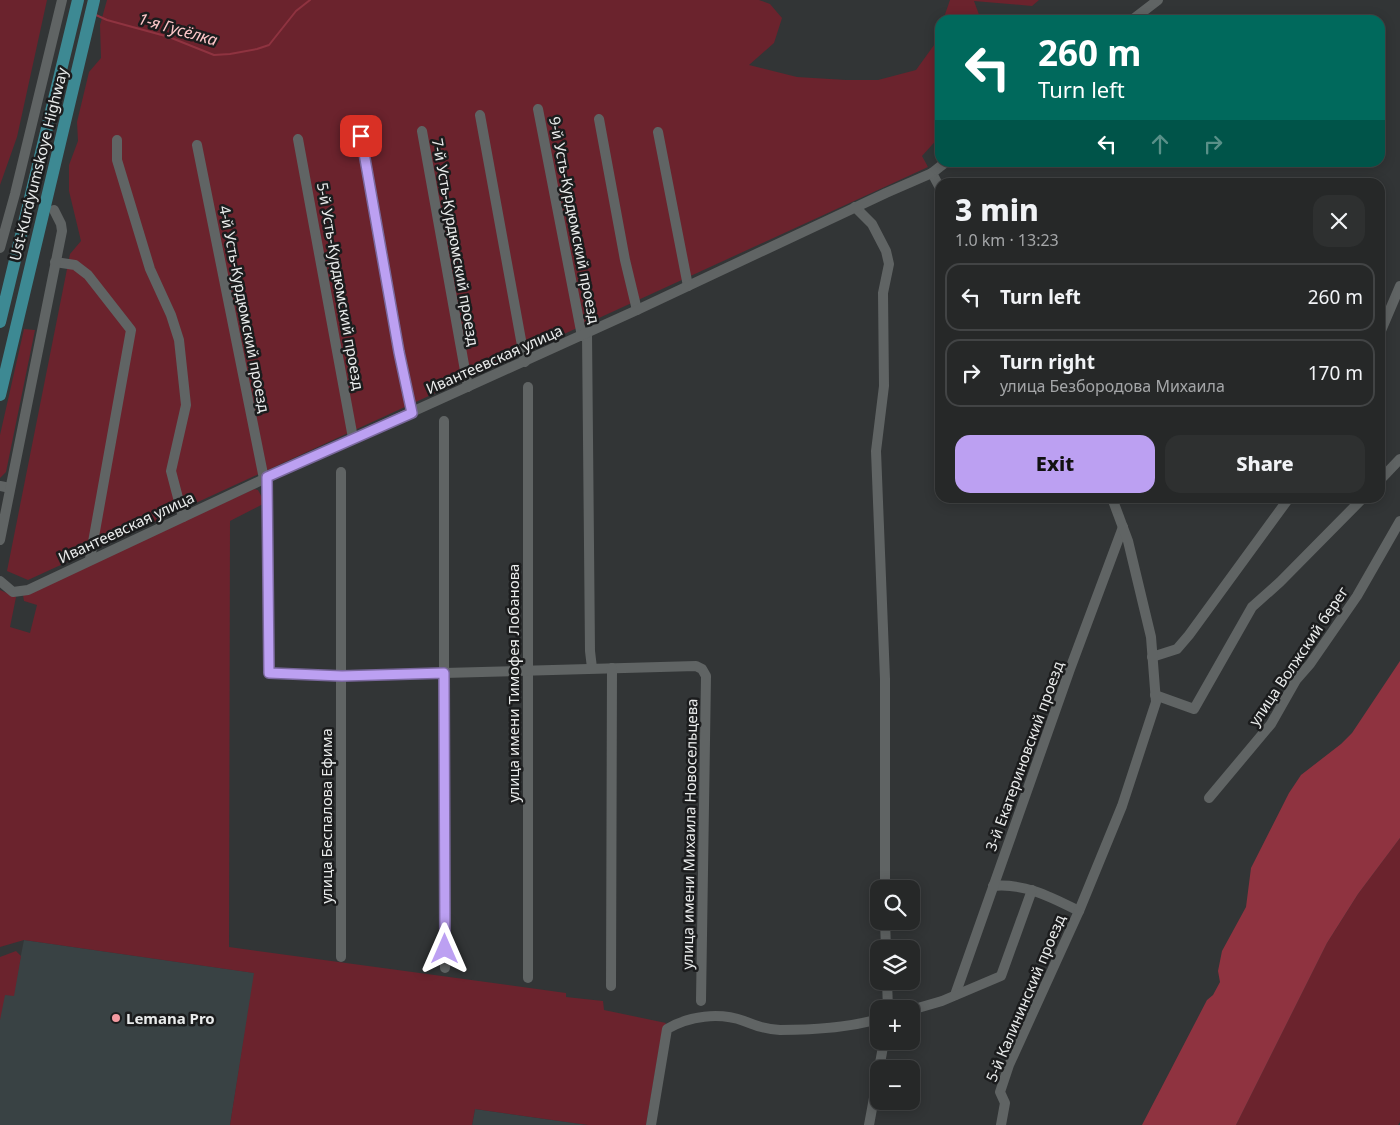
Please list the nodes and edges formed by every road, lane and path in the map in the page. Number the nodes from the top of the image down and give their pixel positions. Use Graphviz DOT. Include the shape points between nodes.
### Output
graph roads {
  1 [pos="62,0"];
  2 [pos="78,0"];
  3 [pos="94,0"];
  4 [pos="1158,0"];
  5 [pos="1138,15"];
  6 [pos="538,109"];
  7 [pos="480,115"];
  8 [pos="599,119"];
  9 [pos="422,130"];
  10 [pos="658,132"];
  11 [pos="361,136"];
  12 [pos="298,139"];
  13 [pos="117,140"];
  14 [pos="197,145"];
  15 [pos="940,167"];
  16 [pos="932,173"];
  17 [pos="935,179"];
  18 [pos="855,207"];
  19 [pos="54,210"];
  20 [pos="4,219"];
  21 [pos="0,248"];
  22 [pos="55,262"];
  23 [pos="688,286"];
  24 [pos="1400,286"];
  25 [pos="637,310"];
  26 [pos="0,322"];
  27 [pos="1385,322"];
  28 [pos="585,334"];
  29 [pos="524,362"];
  30 [pos="468,387"];
  31 [pos="528,387"];
  32 [pos="0,395"];
  33 [pos="412,413"];
  34 [pos="444,421"];
  35 [pos="353,438"];
  36 [pos="1400,459"];
  37 [pos="342,472"];
  38 [pos="1385,475"];
  39 [pos="266,478"];
  40 [pos="5,487"];
  41 [pos="1114,503"];
  42 [pos="1285,503"];
  43 [pos="1358,503"];
  44 [pos="184,517"];
  45 [pos="1400,521"];
  46 [pos="1123,527"];
  47 [pos="0,540"];
  48 [pos="90,559"];
  49 [pos="0,581"];
  50 [pos="1152,657"];
  51 [pos="592,668"];
  52 [pos="612,668"];
  53 [pos="528,672"];
  54 [pos="444,673"];
  55 [pos="342,676"];
  56 [pos="1155,695"];
  57 [pos="1208,798"];
  58 [pos="885,880"];
  59 [pos="994,886"];
  60 [pos="1032,890"];
  61 [pos="1079,910"];
  62 [pos="341,957"];
  63 [pos="445,968"];
  64 [pos="528,978"];
  65 [pos="610,986"];
  66 [pos="955,995"];
  67 [pos="702,1001"];
  68 [pos="920,1007"];
  69 [pos="870,1021"];
  70 [pos="872,1110"];
  71 [pos="651,1125"];
  72 [pos="869,1125"];
  73 [pos="1001,1125"];
  1 -- 20 [label="street" via="19,195"];
  2 -- 26 [label="main road, Ust-Kurdyumskoye Highway"];
  3 -- 32 [label="main road, Ust-Kurdyumskoye Highway"];
  4 -- 5 [label="street"];
  6 -- 28 [label="street, 9-й Усть-Курдюмский проезд"];
  7 -- 29 [label="street"];
  8 -- 25 [label="street"];
  9 -- 30 [label="street, 7-й Усть-Курдюмский проезд"];
  10 -- 23 [label="street"];
  11 -- 33 [label="street"];
  12 -- 35 [label="street, 5-й Усть-Курдюмский проезд"];
  13 -- 44 [label="street" via="117,160 148,261 179,340 186,405 171,471"];
  14 -- 39 [label="street, 4-й Усть-Курдюмский проезд"];
  15 -- 16 [label="street, Ивантеевская улица"];
  16 -- 17 [label="street"];
  16 -- 18 [label="street, Ивантеевская улица"];
  18 -- 23 [label="street, Ивантеевская улица"];
  18 -- 58 [label="street" via="872,224 889,264 883,293 884,386 876,451 885,680"];
  19 -- 22 [label="street" via="62,231"];
  20 -- 21 [label="street"];
  22 -- 40 [label="street"];
  22 -- 48 [label="street" via="74,265 88,275 131,330"];
  23 -- 25 [label="street, Ивантеевская улица"];
  24 -- 27 [label="street"];
  25 -- 28 [label="street, Ивантеевская улица"];
  28 -- 29 [label="street, Ивантеевская улица"];
  28 -- 51 [label="street, 9-й Усть-Курдюмский проезд"];
  29 -- 30 [label="street, Ивантеевская улица"];
  30 -- 33 [label="street, Ивантеевская улица"];
  31 -- 53 [label="street, улица имени Тимофея Лобанова"];
  33 -- 35 [label="street, Ивантеевская улица"];
  34 -- 54 [label="street"];
  35 -- 39 [label="street, Ивантеевская улица"];
  36 -- 38 [label="street"];
  37 -- 55 [label="street, улица Беспалова Ефима"];
  39 -- 44 [label="street, Ивантеевская улица"];
  39 -- 55 [label="street, 4-й Усть-Курдюмский проезд" via="269,673"];
  40 -- 47 [label="street"];
  41 -- 46 [label="street, 5-й Калининский проезд"];
  42 -- 50 [label="street" via="1177,649"];
  43 -- 56 [label="street" via="1252,606 1194,709"];
  44 -- 48 [label="street, Ивантеевская улица"];
  45 -- 57 [label="street, улица Волжский берег" via="1357,596 1296,680 1271,724"];
  46 -- 50 [label="street, 5-й Калининский проезд" via="1151,637"];
  46 -- 59 [label="street, 3-й Екатериновский проезд"];
  48 -- 49 [label="street, Ивантеевская улица" via="28,590 13,592"];
  50 -- 56 [label="street, 5-й Калининский проезд"];
  51 -- 52 [label="street"];
  51 -- 53 [label="street"];
  52 -- 65 [label="street"];
  52 -- 67 [label="street, улица имени Михаила Новосельцева" via="696,666 706,676"];
  53 -- 54 [label="street"];
  53 -- 64 [label="street, улица имени Тимофея Лобанова"];
  54 -- 55 [label="street"];
  54 -- 63 [label="street"];
  55 -- 62 [label="street, улица Беспалова Ефима"];
  56 -- 61 [label="street, 5-й Калининский проезд" via="1156,702 1122,806"];
  59 -- 60 [label="street"];
  59 -- 66 [label="street, 3-й Екатериновский проезд"];
  60 -- 61 [label="street"];
  60 -- 66 [label="street" via="1001,976"];
  61 -- 73 [label="street, 5-й Калининский проезд" via="1009,1065 1000,1092 1005,1103"];
  66 -- 68 [label="street"];
  69 -- 71 [label="street" via="846,1027 780,1030 718,1016 682,1020 667,1029"];
  70 -- 72 [label="street"];
}
